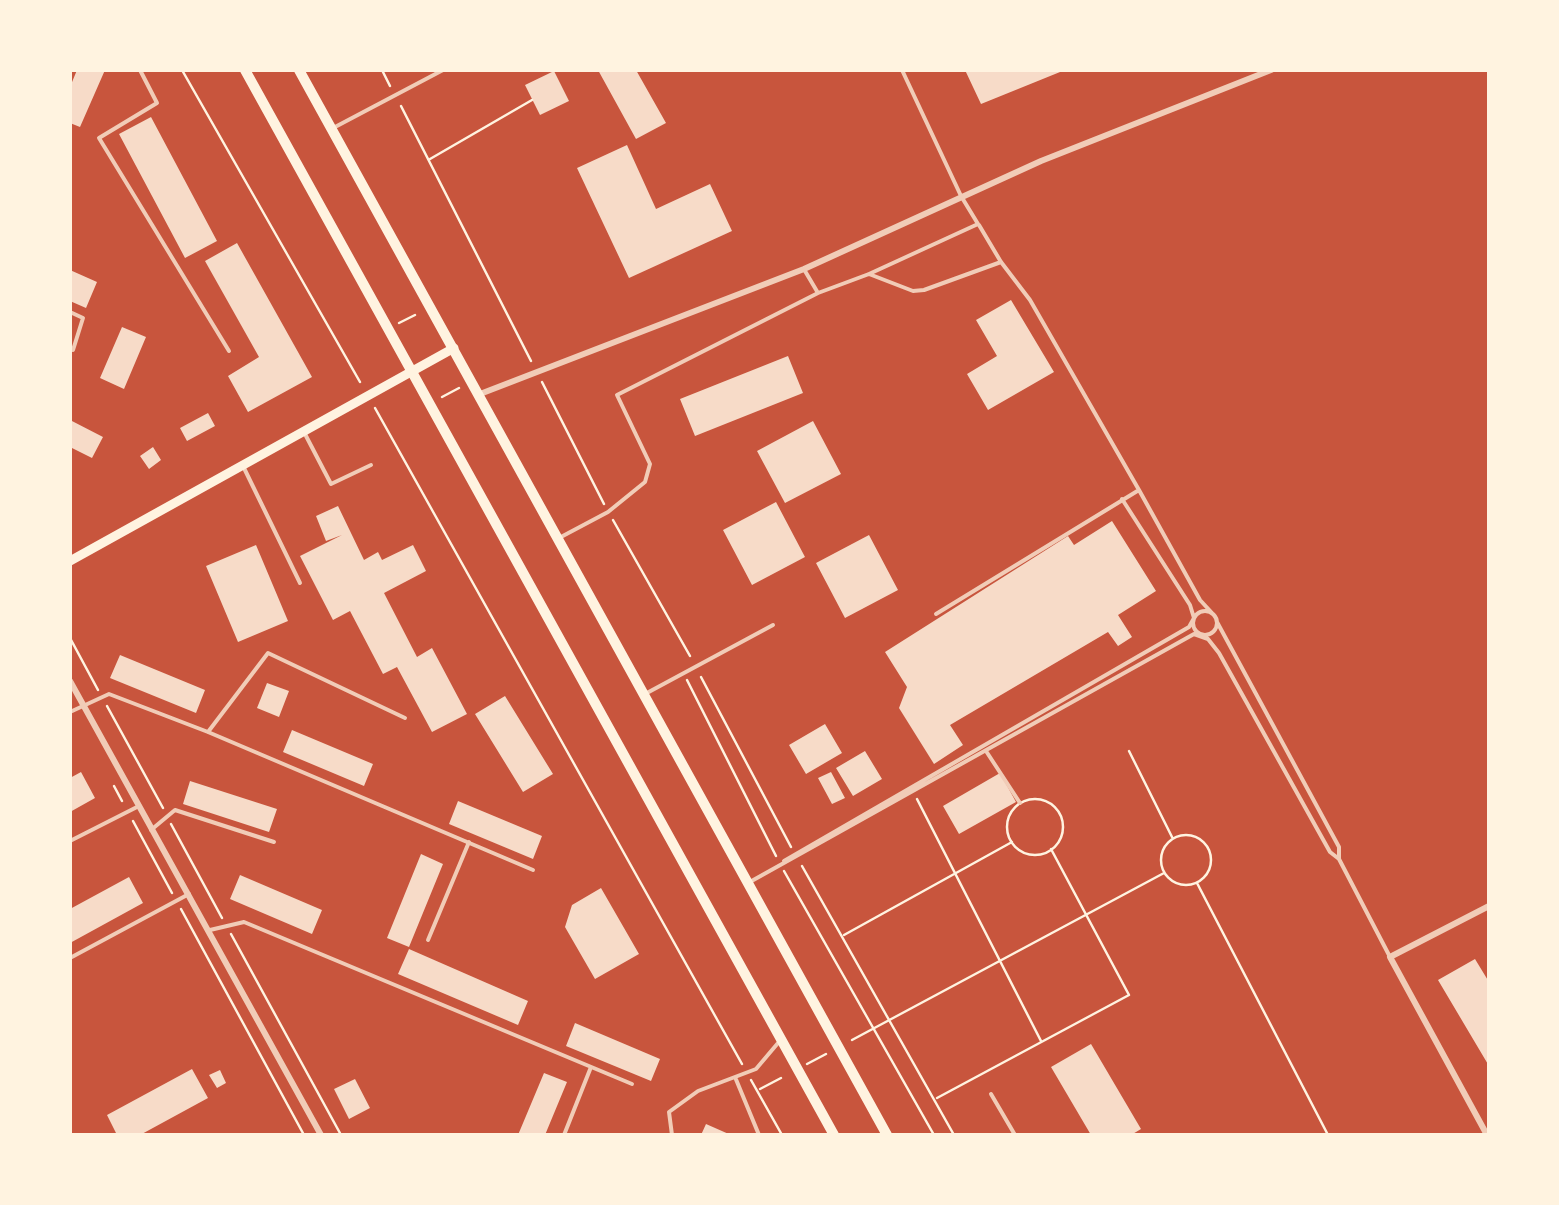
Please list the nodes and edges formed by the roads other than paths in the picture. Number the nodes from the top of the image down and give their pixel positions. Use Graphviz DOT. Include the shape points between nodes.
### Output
graph roads {
  1 [pos="140,70"];
  2 [pos="245,70"];
  3 [pos="299,70"];
  4 [pos="443,70"];
  5 [pos="902,70"];
  6 [pos="1271,70"];
  7 [pos="331,129"];
  8 [pos="961,196"];
  9 [pos="978,224"];
  10 [pos="1000,262"];
  11 [pos="804,269"];
  12 [pos="869,274"];
  13 [pos="818,292"];
  14 [pos="70,312"];
  15 [pos="454,348"];
  16 [pos="73,350"];
  17 [pos="229,351"];
  18 [pos="412,371"];
  19 [pos="480,394"];
  20 [pos="304,432"];
  21 [pos="371,465"];
  22 [pos="243,466"];
  23 [pos="1138,490"];
  24 [pos="1122,499"];
  25 [pos="559,538"];
  26 [pos="70,561"];
  27 [pos="300,583"];
  28 [pos="1212,613"];
  29 [pos="936,614"];
  30 [pos="1194,618"];
  31 [pos="1218,622"];
  32 [pos="773,625"];
  33 [pos="1202,634"];
  34 [pos="70,681"];
  35 [pos="645,694"];
  36 [pos="83,705"];
  37 [pos="70,712"];
  38 [pos="405,718"];
  39 [pos="208,732"];
  40 [pos="986,751"];
  41 [pos="1020,804"];
  42 [pos="140,806"];
  43 [pos="151,830"];
  44 [pos="70,841"];
  45 [pos="274,842"];
  46 [pos="468,842"];
  47 [pos="795,855"];
  48 [pos="1340,860"];
  49 [pos="533,870"];
  50 [pos="748,882"];
  51 [pos="189,894"];
  52 [pos="1489,906"];
  53 [pos="210,930"];
  54 [pos="428,940"];
  55 [pos="1390,956"];
  56 [pos="70,958"];
  57 [pos="781,1039"];
  58 [pos="590,1067"];
  59 [pos="735,1077"];
  60 [pos="632,1084"];
  61 [pos="992,1094"];
  62 [pos="321,1135"];
  63 [pos="564,1135"];
  64 [pos="672,1135"];
  65 [pos="759,1135"];
  66 [pos="834,1135"];
  67 [pos="887,1135"];
  68 [pos="1015,1135"];
  69 [pos="1487,1135"];
  1 -- 17 [label="lane" via="156,104 99,138"];
  2 -- 18 [label="main road"];
  3 -- 7 [label="main road"];
  4 -- 7 [label="lane"];
  5 -- 8 [label="lane"];
  6 -- 8 [label="street"];
  7 -- 15 [label="main road"];
  8 -- 9 [label="lane"];
  8 -- 11 [label="street"];
  9 -- 10 [label="lane"];
  9 -- 12 [label="lane"];
  10 -- 12 [label="lane" via="924,290"];
  10 -- 23 [label="lane" via="1030,300"];
  11 -- 13 [label="lane"];
  11 -- 19 [label="street"];
  12 -- 13 [label="lane"];
  13 -- 25 [label="lane" via="617,396 650,464 644,482 608,512"];
  14 -- 16 [label="lane" via="83,318"];
  15 -- 18 [label="main road"];
  15 -- 19 [label="main road"];
  18 -- 20 [label="main road"];
  18 -- 57 [label="main road"];
  19 -- 25 [label="main road"];
  20 -- 21 [label="lane" via="331,484"];
  20 -- 22 [label="main road"];
  22 -- 26 [label="main road"];
  22 -- 27 [label="lane"];
  23 -- 24 [label="lane"];
  23 -- 28 [label="lane"];
  24 -- 29 [label="lane"];
  24 -- 30 [label="lane"];
  25 -- 35 [label="main road"];
  28 -- 30 [label="lane"];
  28 -- 31 [label="lane"];
  30 -- 33 [label="lane"];
  30 -- 47 [label="lane" via="1183,632"];
  31 -- 33 [label="lane"];
  31 -- 48 [label="lane" via="1339,847"];
  32 -- 35 [label="lane"];
  33 -- 40 [label="lane"];
  33 -- 48 [label="lane"];
  34 -- 36 [label="street"];
  35 -- 50 [label="main road"];
  36 -- 37 [label="lane"];
  36 -- 39 [label="lane" via="109,694"];
  36 -- 42 [label="street"];
  38 -- 39 [label="lane" via="268,653"];
  39 -- 46 [label="lane"];
  40 -- 41 [label="lane"];
  40 -- 47 [label="lane"];
  42 -- 43 [label="street"];
  42 -- 44 [label="lane"];
  43 -- 45 [label="lane" via="175,810"];
  43 -- 51 [label="street"];
  46 -- 49 [label="lane"];
  46 -- 54 [label="lane"];
  47 -- 50 [label="lane"];
  48 -- 55 [label="lane"];
  50 -- 67 [label="main road"];
  51 -- 53 [label="street"];
  51 -- 56 [label="lane"];
  52 -- 55 [label="street"];
  53 -- 58 [label="lane" via="244,922"];
  53 -- 62 [label="street"];
  55 -- 69 [label="street"];
  57 -- 59 [label="lane" via="756,1069"];
  57 -- 66 [label="main road"];
  58 -- 60 [label="lane"];
  58 -- 63 [label="lane"];
  59 -- 64 [label="lane" via="669,1112"];
  59 -- 65 [label="lane"];
  61 -- 68 [label="lane"];
}
